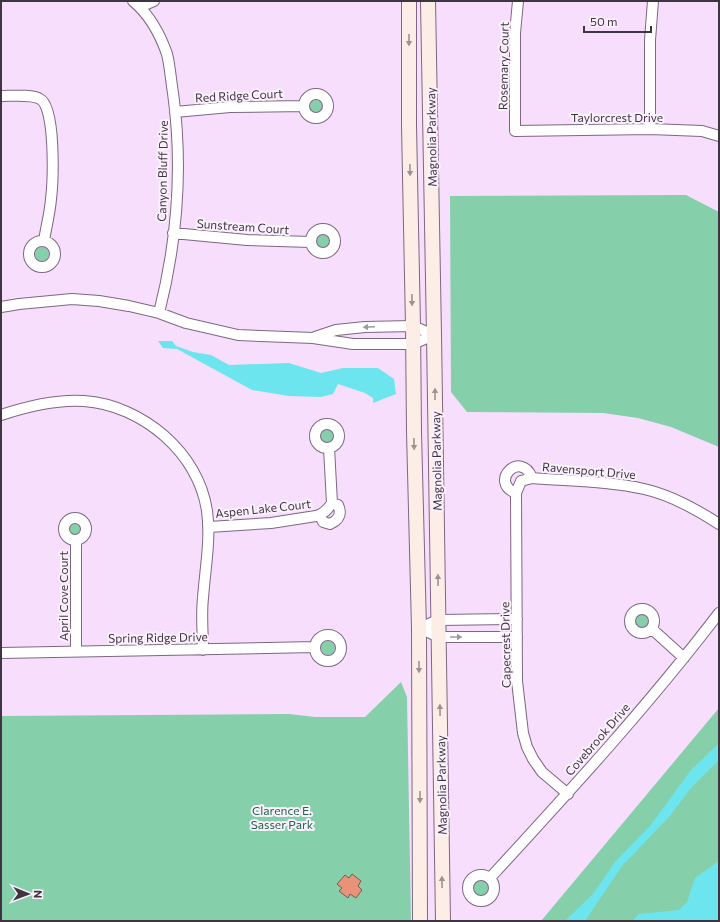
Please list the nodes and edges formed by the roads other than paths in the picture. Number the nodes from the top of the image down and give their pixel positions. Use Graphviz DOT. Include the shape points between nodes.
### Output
graph roads {
  1 [pos="154,1"];
  2 [pos="409,1"];
  3 [pos="428,1"];
  4 [pos="518,1"];
  5 [pos="653,1"];
  6 [pos="137,4"];
  7 [pos="1,96"];
  8 [pos="430,105"];
  9 [pos="304,106"];
  10 [pos="409,106"];
  11 [pos="175,112"];
  12 [pos="650,129"];
  13 [pos="515,131"];
  14 [pos="719,136"];
  15 [pos="173,233"];
  16 [pos="44,241"];
  17 [pos="311,242"];
  18 [pos="1,307"];
  19 [pos="159,313"];
  20 [pos="413,326"];
  21 [pos="434,335"];
  22 [pos="313,338"];
  23 [pos="413,344"];
  24 [pos="1,415"];
  25 [pos="329,448"];
  26 [pos="532,478"];
  27 [pos="521,480"];
  28 [pos="516,493"];
  29 [pos="719,524"];
  30 [pos="209,527"];
  31 [pos="76,540"];
  32 [pos="719,613"];
  33 [pos="517,618"];
  34 [pos="438,620"];
  35 [pos="419,628"];
  36 [pos="652,629"];
  37 [pos="439,637"];
  38 [pos="517,637"];
  39 [pos="315,648"];
  40 [pos="203,650"];
  41 [pos="76,651"];
  42 [pos="1,653"];
  43 [pos="684,658"];
  44 [pos="568,794"];
  45 [pos="490,878"];
  46 [pos="420,921"];
  47 [pos="442,921"];
  1 -- 6 [label="street"];
  2 -- 10 [label="main road, Magnolia Parkway, one-way"];
  3 -- 8 [label="main road, Magnolia Parkway"];
  4 -- 13 [label="street, Rosemary Court" via="515,33"];
  5 -- 12 [label="street" via="650,40"];
  6 -- 11 [label="street, Canyon Bluff Drive" via="148,15 167,56"];
  7 -- 16 [label="street" via="40,99 46,104 49,114 53,168"];
  8 -- 10 [label="main road"];
  8 -- 21 [label="main road, Magnolia Parkway"];
  9 -- 11 [label="street, Red Ridge Court" via="230,107"];
  10 -- 20 [label="main road, Magnolia Parkway, one-way"];
  11 -- 15 [label="street, Canyon Bluff Drive" via="177,154"];
  12 -- 13 [label="street, Taylorcrest Drive"];
  12 -- 14 [label="street, Taylorcrest Drive" via="702,131"];
  15 -- 17 [label="street, Sunstream Court" via="246,240"];
  15 -- 19 [label="street, Canyon Bluff Drive"];
  18 -- 19 [label="street" via="72,299 129,306"];
  19 -- 22 [label="street" via="186,323 238,335"];
  20 -- 21 [label="street"];
  20 -- 22 [label="street, one-way" via="336,330"];
  20 -- 23 [label="main road, Magnolia Parkway"];
  21 -- 23 [label="street"];
  34 -- 21 [label="main road, Magnolia Parkway, one-way"];
  22 -- 23 [label="street" via="354,344"];
  23 -- 35 [label="main road, Magnolia Parkway, one-way"];
  24 -- 30 [label="street" via="42,404 85,401 121,409 136,416 164,436 183,456 195,474 204,496"];
  25 -- 30 [label="street, Aspen Lake Court" via="332,503 338,505 338,519 330,524 323,522 320,515 270,523"];
  26 -- 27 [label="street, Ravensport Drive"];
  26 -- 28 [label="street" via="526,468 520,466 509,470 506,475 506,487"];
  26 -- 29 [label="street, Ravensport Drive" via="644,489 685,504"];
  27 -- 28 [label="street, Capecrest Drive"];
  28 -- 33 [label="street, Capecrest Drive"];
  30 -- 40 [label="street" via="202,599"];
  31 -- 41 [label="street, April Cove Court"];
  32 -- 43 [label="street, Covebrook Drive"];
  33 -- 34 [label="street"];
  33 -- 38 [label="street, Capecrest Drive"];
  34 -- 35 [label="street"];
  34 -- 37 [label="main road, Magnolia Parkway"];
  35 -- 37 [label="street"];
  35 -- 46 [label="main road, Magnolia Parkway, one-way"];
  36 -- 43 [label="street"];
  37 -- 38 [label="street, one-way"];
  47 -- 37 [label="main road, Magnolia Parkway, one-way"];
  38 -- 44 [label="street, Capecrest Drive" via="518,689 527,747 542,772"];
  39 -- 40 [label="street, Spring Ridge Drive"];
  40 -- 41 [label="street, Spring Ridge Drive"];
  41 -- 42 [label="street, Spring Ridge Drive"];
  43 -- 44 [label="street, Covebrook Drive"];
  44 -- 45 [label="street, Covebrook Drive"];
}
